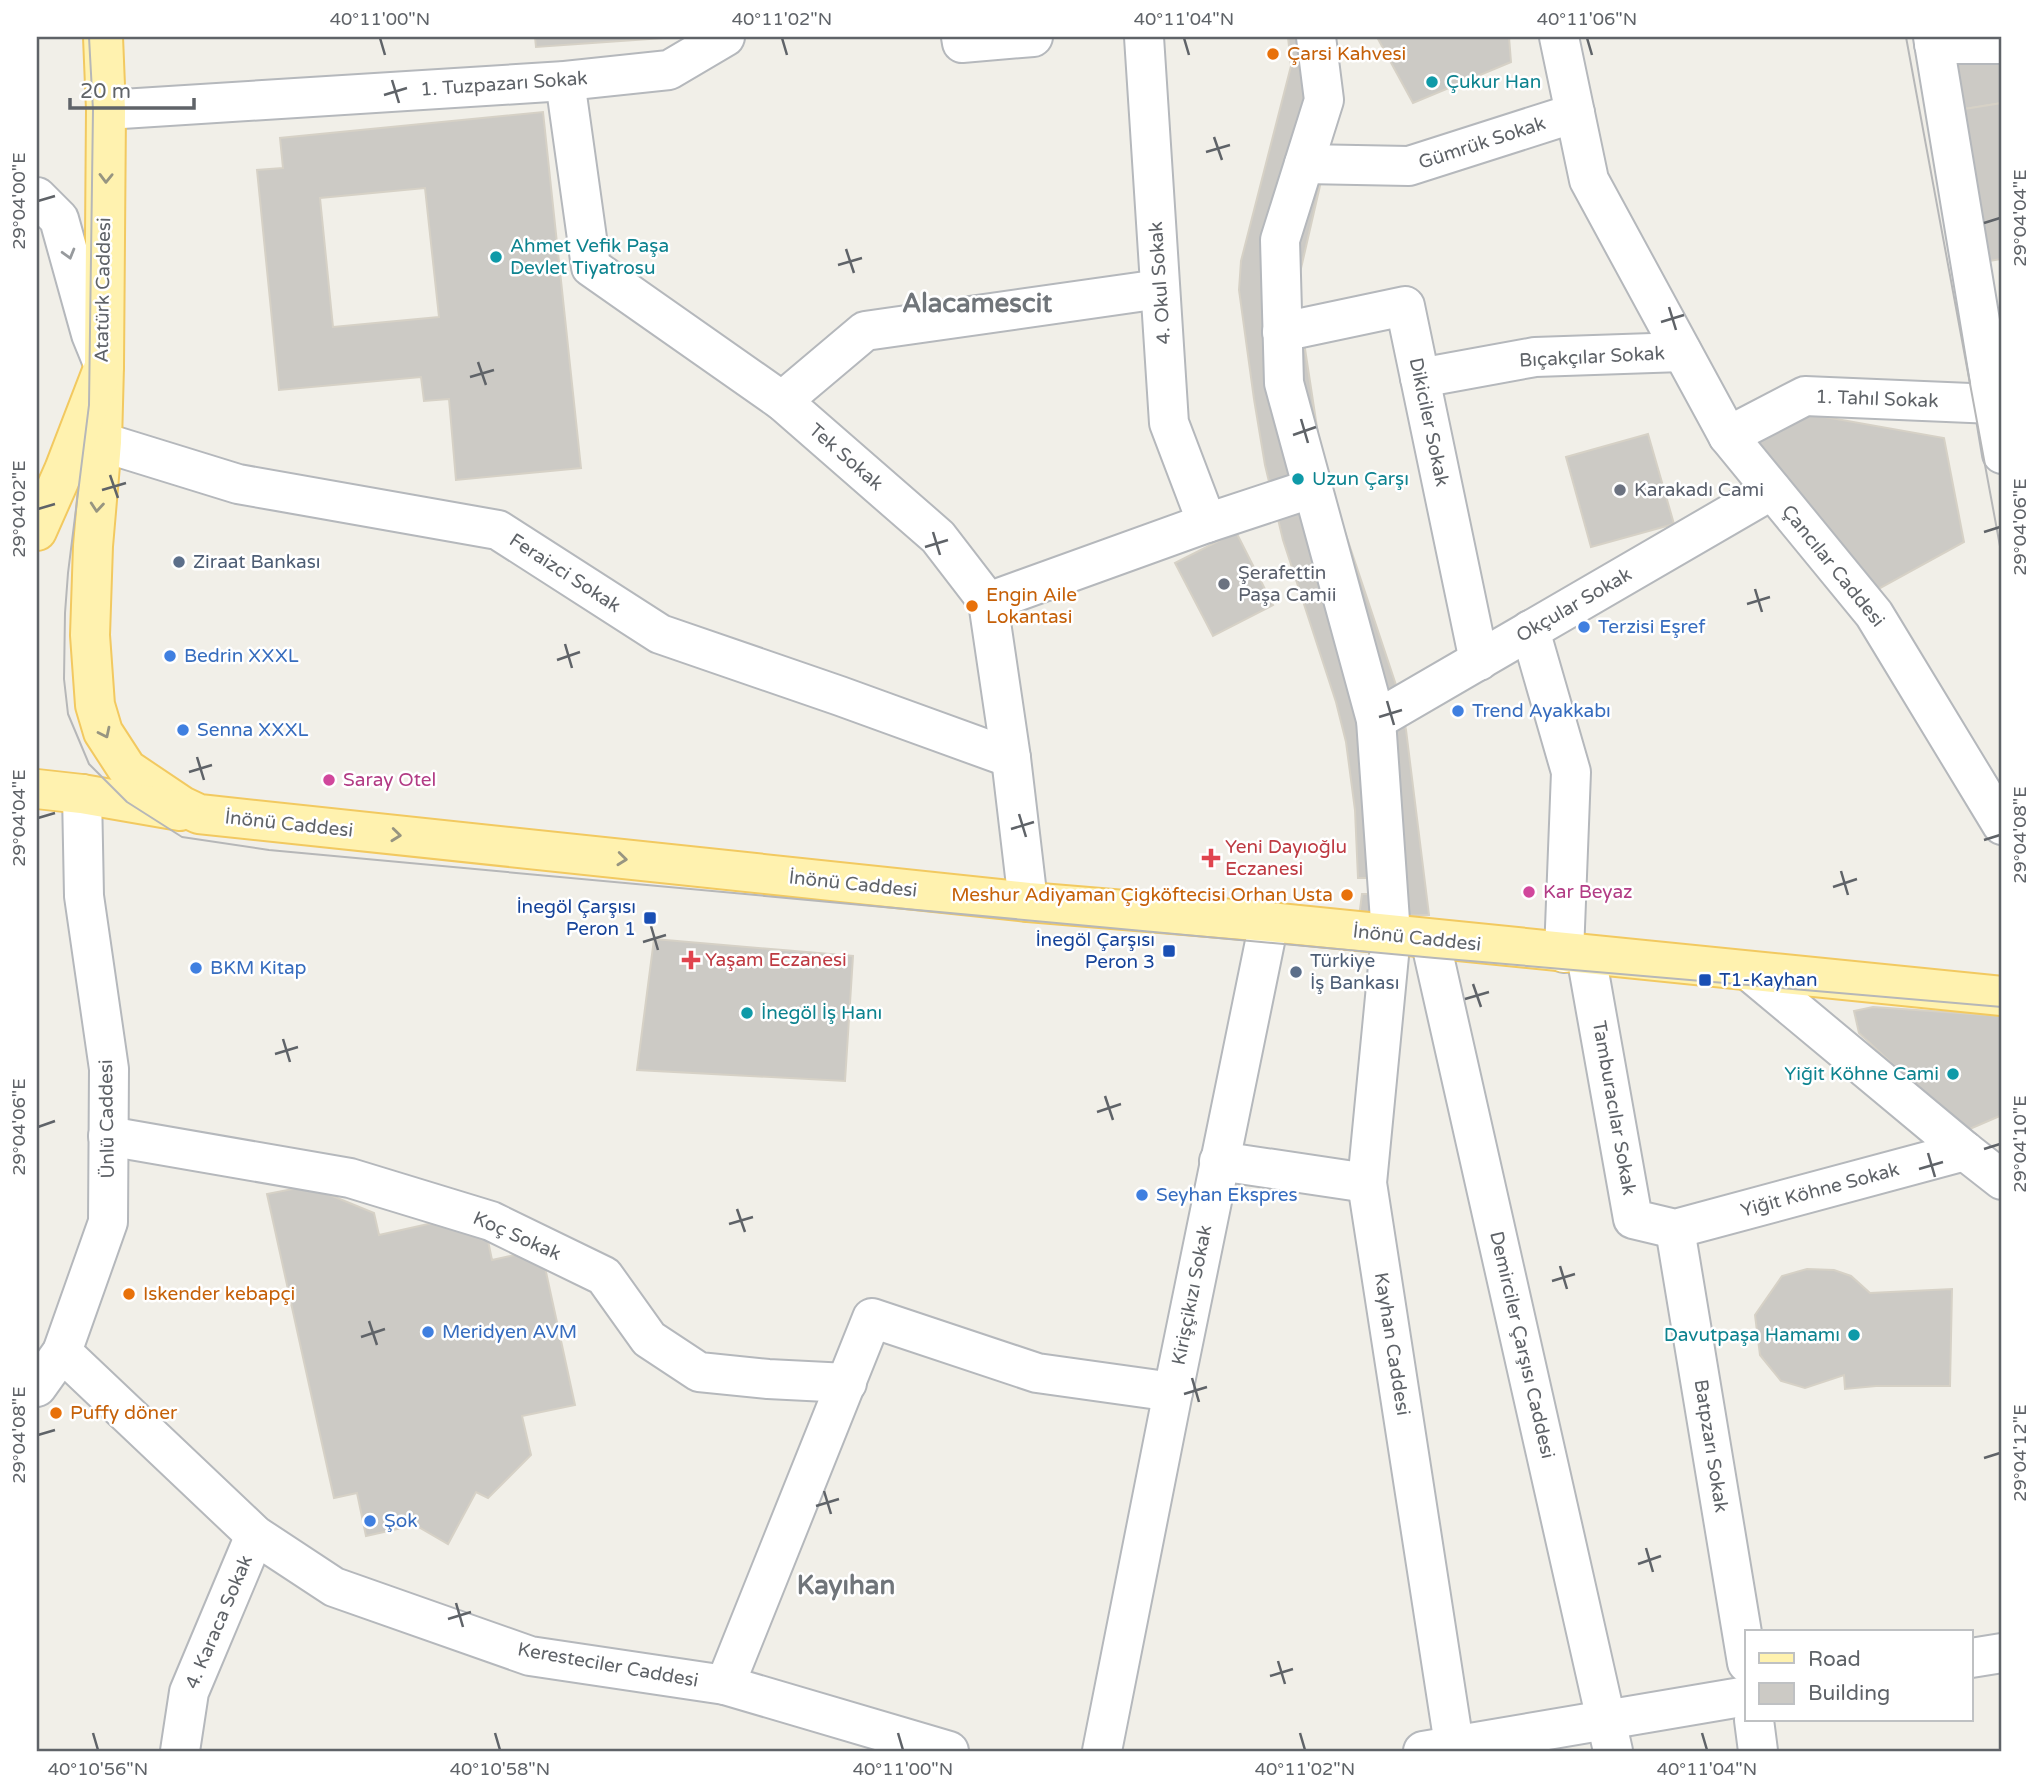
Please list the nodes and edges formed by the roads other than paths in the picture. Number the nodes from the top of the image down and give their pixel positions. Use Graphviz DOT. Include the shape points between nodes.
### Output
graph roads {
  1 [pos="103,37"];
  2 [pos="725,37"];
  3 [pos="961,37"];
  4 [pos="1033,37"];
  5 [pos="1144,37"];
  6 [pos="1316,37"];
  7 [pos="1559,37"];
  8 [pos="1933,40"];
  9 [pos="2002,44"];
  10 [pos="565,81"];
  11 [pos="106,110"];
  12 [pos="1575,113"];
  13 [pos="1304,164"];
  14 [pos="37,197"];
  15 [pos="1987,270"];
  16 [pos="1160,289"];
  17 [pos="1282,332"];
  18 [pos="1682,352"];
  19 [pos="104,366"];
  20 [pos="1419,377"];
  21 [pos="782,401"];
  22 [pos="1994,404"];
  23 [pos="1728,436"];
  24 [pos="102,442"];
  25 [pos="2002,454"];
  26 [pos="1313,488"];
  27 [pos="1772,490"];
  28 [pos="1207,523"];
  29 [pos="37,531"];
  30 [pos="988,602"];
  31 [pos="1530,630"];
  32 [pos="1479,661"];
  33 [pos="1376,720"];
  34 [pos="1011,758"];
  35 [pos="37,789"];
  36 [pos="82,794"];
  37 [pos="199,814"];
  38 [pos="2002,825"];
  39 [pos="1028,902"];
  40 [pos="1269,922"];
  41 [pos="1391,935"];
  42 [pos="1430,939"];
  43 [pos="1575,954"];
  44 [pos="1749,971"];
  45 [pos="2002,996"];
  46 [pos="108,1136"];
  47 [pos="1965,1151"];
  48 [pos="1219,1161"];
  49 [pos="2002,1180"];
  50 [pos="1367,1183"];
  51 [pos="1675,1229"];
  52 [pos="62,1352"];
  53 [pos="847,1383"];
  54 [pos="37,1387"];
  55 [pos="1173,1392"];
  56 [pos="255,1535"];
  57 [pos="1745,1651"];
  58 [pos="2002,1653"];
  59 [pos="1972,1658"];
  60 [pos="725,1685"];
  61 [pos="1745,1697"];
  62 [pos="1755,1722"];
  63 [pos="1609,1736"];
  64 [pos="1444,1749"];
  65 [pos="180,1751"];
  66 [pos="949,1751"];
  67 [pos="1102,1751"];
  68 [pos="1758,1751"];
  1 -- 11 [label="main road, Atatürk Caddesi"];
  2 -- 10 [label="street, 1. Tuzpazarı Sokak" via="669,71"];
  3 -- 4 [label="street" via="962,43"];
  5 -- 16 [label="street, 4. Okul Sokak"];
  6 -- 13 [label="street, Kayhan Caddesi" via="1324,100"];
  7 -- 12 [label="street, Çancılar Caddesi"];
  8 -- 9 [label="street"];
  8 -- 15 [label="street"];
  10 -- 11 [label="street, 1. Tuzpazarı Sokak"];
  10 -- 21 [label="street, Tek Sokak" via="591,267"];
  11 -- 19 [label="main road, Atatürk Caddesi, one-way"];
  12 -- 13 [label="street, Gümrük Sokak" via="1409,166"];
  12 -- 18 [label="street, Çancılar Caddesi" via="1589,180"];
  13 -- 17 [label="street, Kayhan Caddesi" via="1280,240"];
  14 -- 19 [label="street, one-way" via="59,219"];
  15 -- 22 [label="street"];
  16 -- 21 [label="street" via="865,331"];
  16 -- 28 [label="street, 4. Okul Sokak" via="1169,423"];
  17 -- 20 [label="street, Dikiciler Sokak" via="1405,306"];
  17 -- 26 [label="street, Kayhan Caddesi" via="1284,383"];
  18 -- 20 [label="street, Bıçakçılar Sokak" via="1535,357"];
  18 -- 23 [label="street, Çancılar Caddesi"];
  19 -- 24 [label="main road, İnönü Caddesi"];
  19 -- 29 [label="main road, Atatürk Caddesi"];
  20 -- 32 [label="street, Dikiciler Sokak"];
  21 -- 30 [label="street, Tek Sokak" via="938,537"];
  22 -- 23 [label="street, 1. Tahıl Sokak" via="1805,396"];
  22 -- 25 [label="street"];
  23 -- 27 [label="street, Çancılar Caddesi"];
  24 -- 34 [label="street, Feraizci Sokak" via="238,484 498,530 660,634"];
  24 -- 37 [label="main road, İnönü Caddesi, one-way" via="90,635 95,705 103,732 127,769"];
  26 -- 28 [label="street"];
  26 -- 33 [label="street, Kayhan Caddesi"];
  27 -- 31 [label="street, Okçular Sokak"];
  27 -- 38 [label="street, Çancılar Caddesi" via="1874,614"];
  28 -- 30 [label="street"];
  30 -- 34 [label="street, Tek Sokak"];
  31 -- 32 [label="street, Okçular Sokak"];
  31 -- 43 [label="street" via="1571,772"];
  32 -- 33 [label="street, Okçular Sokak"];
  33 -- 41 [label="street, Kayhan Caddesi"];
  34 -- 39 [label="street, Tek Sokak"];
  35 -- 36 [label="main road"];
  36 -- 37 [label="main road"];
  36 -- 46 [label="street, Ünlü Caddesi" via="84,896 108,1069"];
  37 -- 39 [label="main road, İnönü Caddesi, one-way"];
  39 -- 40 [label="main road, İnönü Caddesi"];
  40 -- 41 [label="main road, İnönü Caddesi"];
  40 -- 48 [label="street, Kirişçikızı Sokak"];
  41 -- 42 [label="main road, İnönü Caddesi"];
  41 -- 50 [label="street, Kayhan Caddesi"];
  42 -- 43 [label="main road, İnönü Caddesi"];
  42 -- 63 [label="street, Demirciler Çarşısı Caddesi"];
  43 -- 44 [label="main road, İnönü Caddesi"];
  43 -- 51 [label="street, Tamburacılar Sokak" via="1633,1219"];
  44 -- 45 [label="main road, İnönü Caddesi"];
  44 -- 47 [label="street"];
  46 -- 52 [label="street, Ünlü Caddesi" via="108,1223"];
  46 -- 53 [label="street, Koç Sokak" via="350,1178 491,1221 604,1276 649,1339 699,1372"];
  47 -- 49 [label="street"];
  47 -- 51 [label="street, Yiğit Köhne Sokak"];
  48 -- 50 [label="street"];
  48 -- 55 [label="street, Kirişçikızı Sokak"];
  50 -- 64 [label="street, Kayhan Caddesi"];
  51 -- 57 [label="street, Batpzarı Sokak"];
  52 -- 54 [label="street, Ünlü Caddesi"];
  52 -- 56 [label="street, Keresteciler Caddesi"];
  53 -- 55 [label="street" via="873,1318 1037,1373"];
  53 -- 60 [label="street"];
  55 -- 67 [label="street, Kirişçikızı Sokak"];
  56 -- 60 [label="street, Keresteciler Caddesi" via="334,1587 530,1656"];
  56 -- 65 [label="street, 4. Karaca Sokak" via="189,1692"];
  58 -- 59 [label="street"];
  60 -- 66 [label="street, Keresteciler Caddesi"];
  61 -- 63 [label="street"];
  62 -- 68 [label="street"];
  63 -- 64 [label="street"];
}
